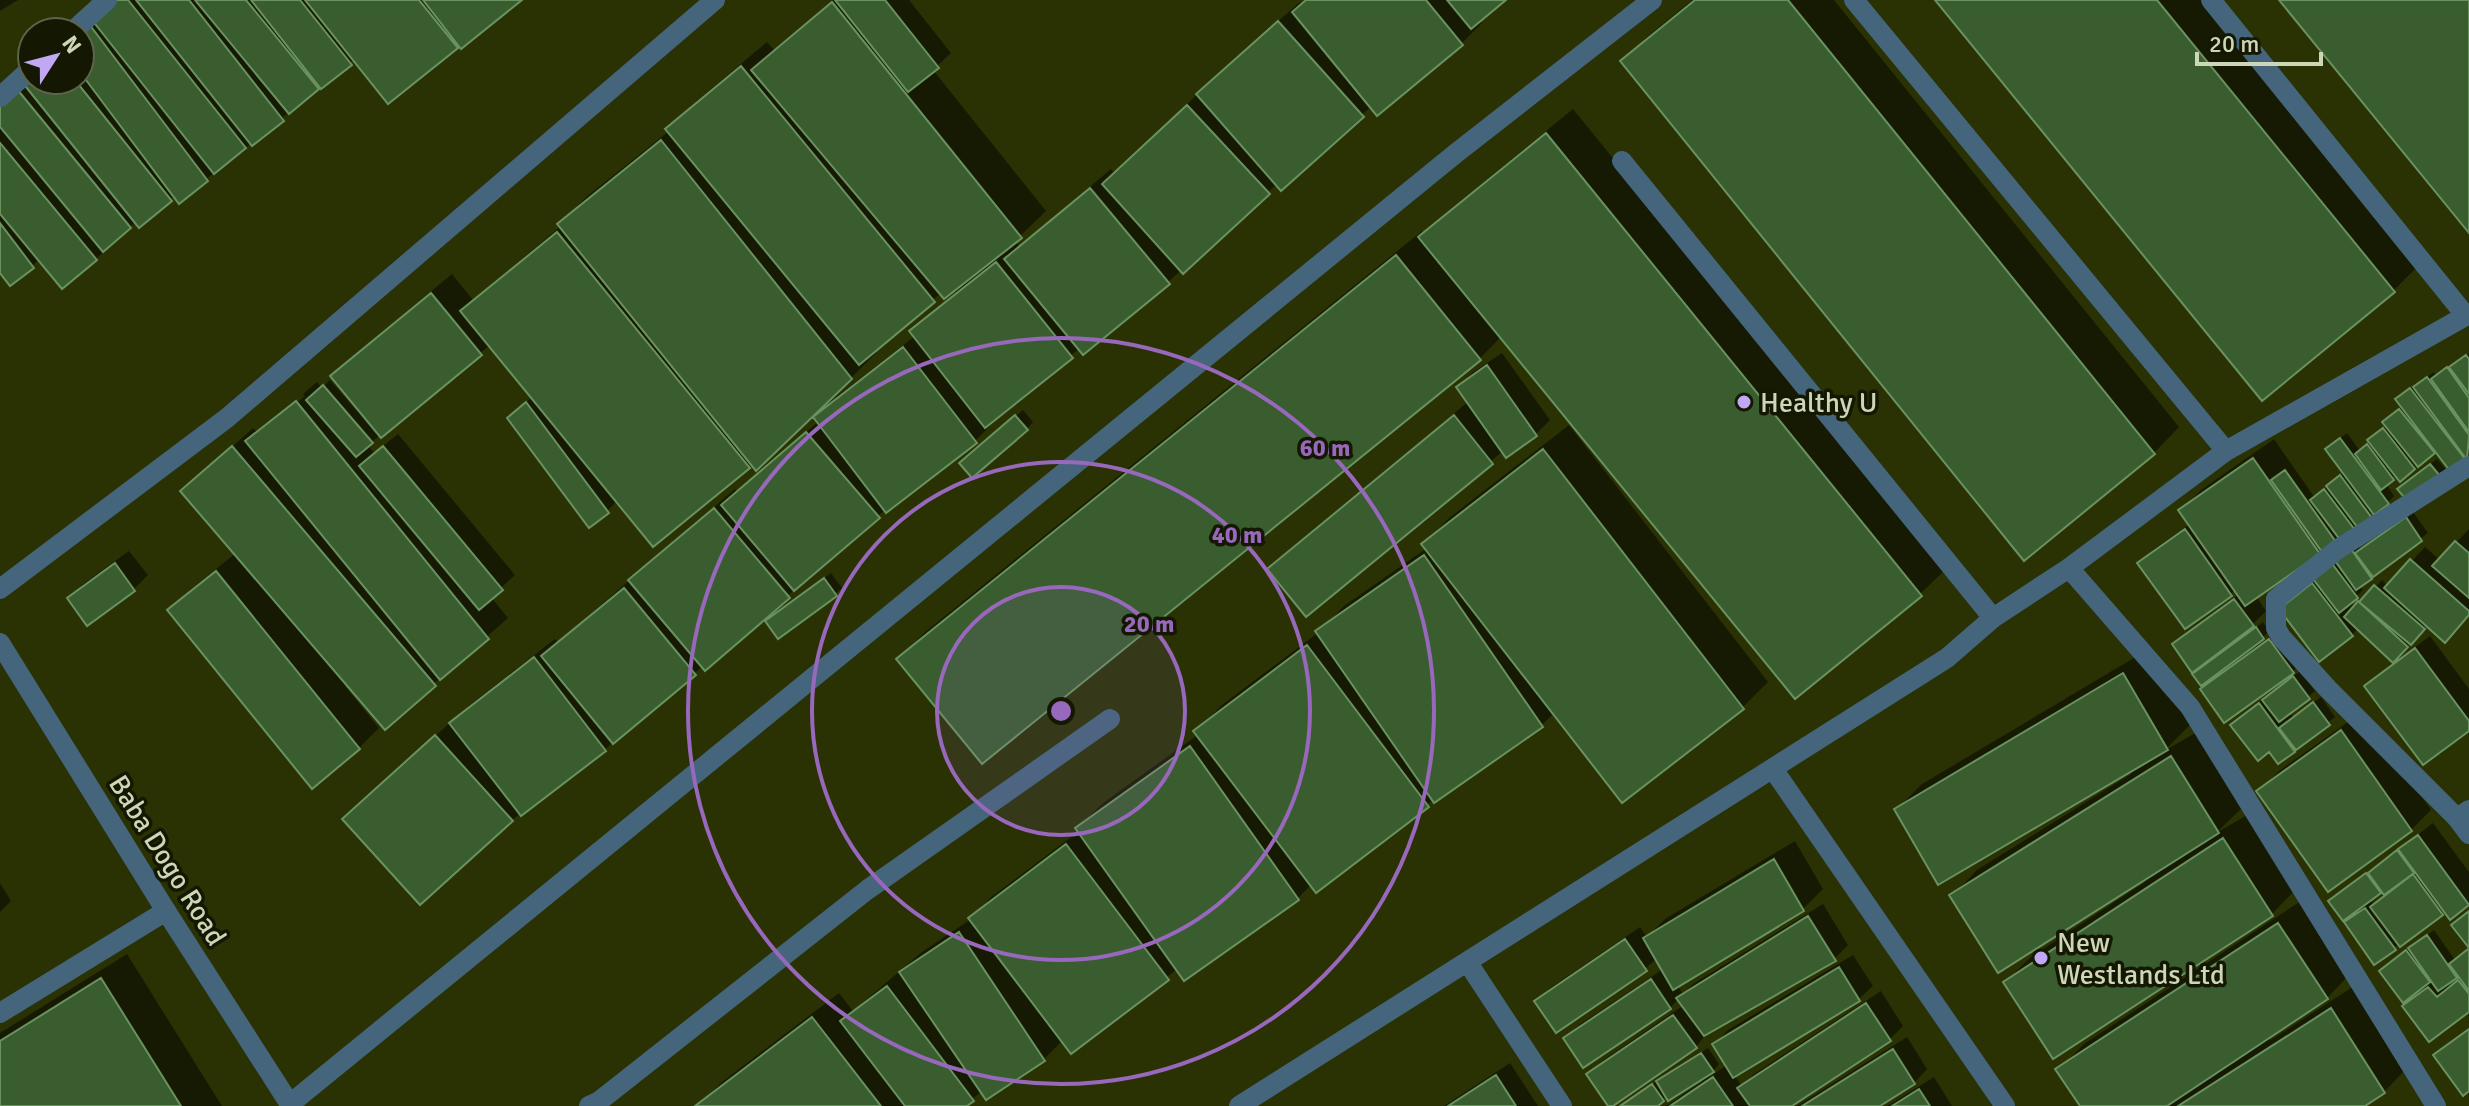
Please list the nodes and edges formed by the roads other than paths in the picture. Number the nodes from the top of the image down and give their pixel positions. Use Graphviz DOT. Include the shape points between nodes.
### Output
graph roads {
  1 [pos="107,0"];
  2 [pos="715,0"];
  3 [pos="1652,0"];
  4 [pos="1854,0"];
  5 [pos="2211,0"];
  6 [pos="90,16"];
  7 [pos="16,82"];
  8 [pos="0,97"];
  9 [pos="1622,161"];
  10 [pos="2468,315"];
  11 [pos="2226,451"];
  12 [pos="2469,466"];
  13 [pos="2069,568"];
  14 [pos="0,589"];
  15 [pos="1993,618"];
  16 [pos="0,643"];
  17 [pos="1110,719"];
  18 [pos="1773,769"];
  19 [pos="2465,821"];
  20 [pos="166,911"];
  21 [pos="1468,963"];
  22 [pos="0,1013"];
  23 [pos="291,1105"];
  24 [pos="589,1106"];
  25 [pos="1239,1106"];
  26 [pos="1562,1106"];
  27 [pos="2005,1106"];
  28 [pos="2436,1106"];
  1 -- 6 [label="street"];
  2 -- 14 [label="street" via="227,418"];
  3 -- 23 [label="street" via="1442,163"];
  4 -- 11 [label="street"];
  5 -- 10 [label="street"];
  7 -- 8 [label="street"];
  9 -- 15 [label="street"];
  10 -- 11 [label="street"];
  11 -- 13 [label="street"];
  12 -- 19 [label="street" via="2338,549 2276,599 2281,637"];
  13 -- 15 [label="street"];
  13 -- 28 [label="street" via="2190,707"];
  15 -- 18 [label="street" via="1947,658"];
  16 -- 20 [label="street, Baba Dogo Road"];
  17 -- 24 [label="street" via="867,890"];
  18 -- 21 [label="street"];
  18 -- 27 [label="street"];
  20 -- 22 [label="street"];
  20 -- 23 [label="street, Baba Dogo Road"];
  21 -- 25 [label="street"];
  21 -- 26 [label="street"];
}
